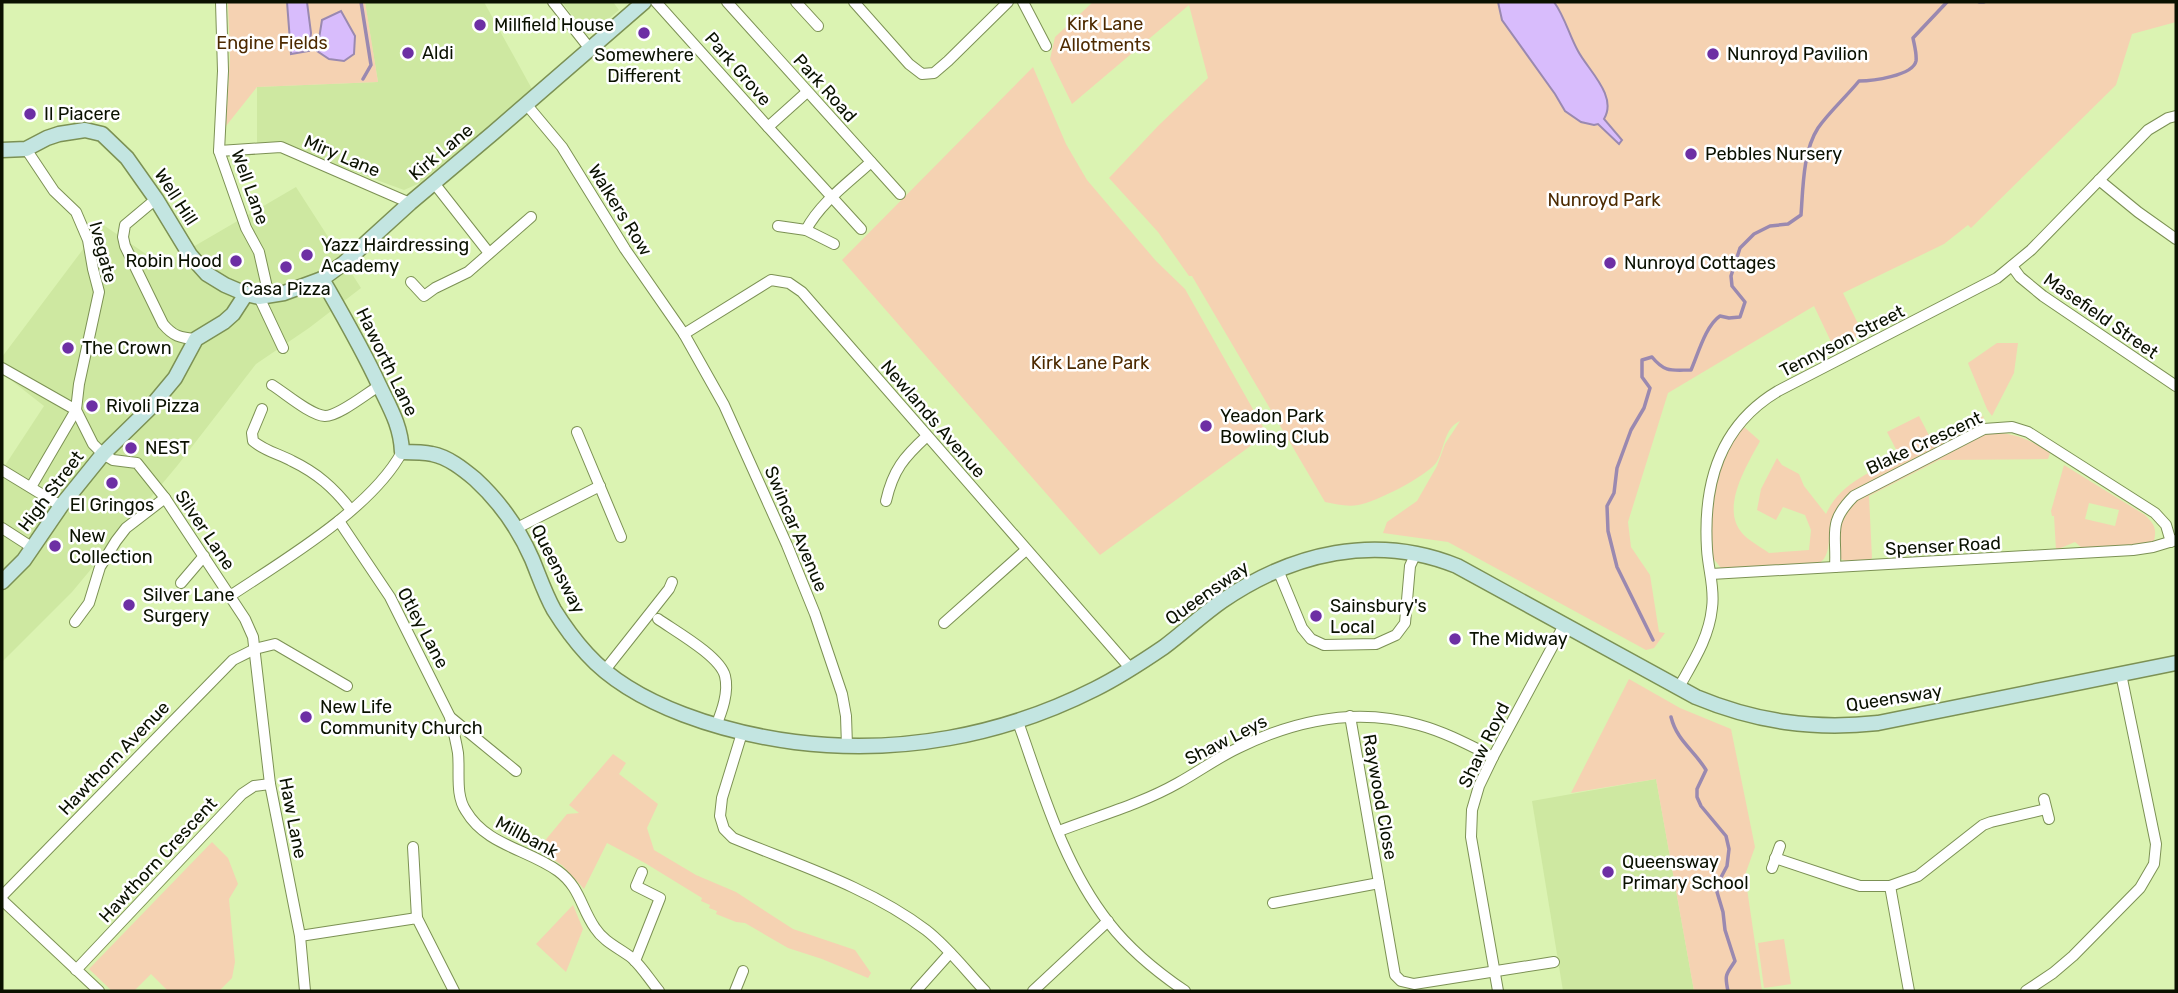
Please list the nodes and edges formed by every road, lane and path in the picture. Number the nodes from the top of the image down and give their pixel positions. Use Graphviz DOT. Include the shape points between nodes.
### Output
graph roads {
  1 [pos="221,2"];
  2 [pos="554,2"];
  3 [pos="643,2"];
  4 [pos="656,2"];
  5 [pos="727,2"];
  6 [pos="796,2"];
  7 [pos="854,2"];
  8 [pos="1008,2"];
  9 [pos="1023,2"];
  10 [pos="818,26"];
  11 [pos="1046,46"];
  12 [pos="590,49"];
  13 [pos="807,92"];
  14 [pos="526,104"];
  15 [pos="2176,116"];
  16 [pos="768,127"];
  17 [pos="26,149"];
  18 [pos="2,150"];
  19 [pos="219,152"];
  20 [pos="871,162"];
  21 [pos="2099,180"];
  22 [pos="434,183"];
  23 [pos="900,194"];
  24 [pos="832,198"];
  25 [pos="156,199"];
  26 [pos="410,203"];
  27 [pos="531,217"];
  28 [pos="778,226"];
  29 [pos="861,229"];
  30 [pos="806,230"];
  31 [pos="2176,239"];
  32 [pos="834,244"];
  33 [pos="489,253"];
  34 [pos="2012,266"];
  35 [pos="322,279"];
  36 [pos="411,282"];
  37 [pos="258,296"];
  38 [pos="684,334"];
  39 [pos="196,339"];
  40 [pos="283,348"];
  41 [pos="2,368"];
  42 [pos="272,385"];
  43 [pos="379,386"];
  44 [pos="2176,386"];
  45 [pos="262,409"];
  46 [pos="76,410"];
  47 [pos="577,432"];
  48 [pos="927,436"];
  49 [pos="402,452"];
  50 [pos="103,454"];
  51 [pos="2,470"];
  52 [pos="600,486"];
  53 [pos="31,487"];
  54 [pos="165,498"];
  55 [pos="886,501"];
  56 [pos="61,506"];
  57 [pos="351,510"];
  58 [pos="338,521"];
  59 [pos="2,528"];
  60 [pos="517,528"];
  61 [pos="621,537"];
  62 [pos="2174,541"];
  63 [pos="33,548"];
  64 [pos="1026,550"];
  65 [pos="1416,552"];
  66 [pos="204,556"];
  67 [pos="1835,567"];
  68 [pos="1278,570"];
  69 [pos="1711,574"];
  70 [pos="2,582"];
  71 [pos="672,582"];
  72 [pos="181,583"];
  73 [pos="230,596"];
  74 [pos="658,619"];
  75 [pos="75,622"];
  76 [pos="944,623"];
  77 [pos="1564,625"];
  78 [pos="255,649"];
  79 [pos="2176,663"];
  80 [pos="1130,669"];
  81 [pos="605,670"];
  82 [pos="2121,674"];
  83 [pos="346,686"];
  84 [pos="1679,687"];
  85 [pos="1350,716"];
  86 [pos="450,717"];
  87 [pos="1018,722"];
  88 [pos="716,726"];
  89 [pos="742,733"];
  90 [pos="846,746"];
  91 [pos="1493,757"];
  92 [pos="516,771"];
  93 [pos="270,784"];
  94 [pos="2046,809"];
  95 [pos="1059,831"];
  96 [pos="1780,846"];
  97 [pos="413,847"];
  98 [pos="642,872"];
  99 [pos="1379,883"];
  100 [pos="1890,886"];
  101 [pos="2,898"];
  102 [pos="1273,903"];
  103 [pos="417,918"];
  104 [pos="1108,922"];
  105 [pos="300,936"];
  106 [pos="950,953"];
  107 [pos="635,961"];
  108 [pos="1555,962"];
  109 [pos="76,970"];
  110 [pos="743,971"];
  111 [pos="1494,972"];
  112 [pos="99,991"];
  113 [pos="305,991"];
  114 [pos="454,991"];
  115 [pos="659,991"];
  116 [pos="735,991"];
  117 [pos="916,991"];
  118 [pos="985,991"];
  119 [pos="1033,991"];
  120 [pos="1185,991"];
  121 [pos="1498,991"];
  122 [pos="1909,991"];
  123 [pos="2026,991"];
  1 -- 19 [label="street, Well Lane"];
  2 -- 12 [label="street"];
  3 -- 12 [label="street, Kirk Lane"];
  4 -- 16 [label="street, Park Grove"];
  5 -- 13 [label="street, Park Road"];
  6 -- 10 [label="street"];
  7 -- 8 [label="street" via="922,74 934,73"];
  9 -- 11 [label="street"];
  12 -- 14 [label="street, Kirk Lane"];
  13 -- 16 [label="street, Park Grove"];
  13 -- 20 [label="street, Park Road"];
  14 -- 22 [label="street, Kirk Lane"];
  14 -- 38 [label="street, Walkers Row" via="562,147"];
  15 -- 21 [label="street, Tennyson Street" via="2148,130"];
  16 -- 24 [label="street, Park Grove"];
  17 -- 18 [label="street"];
  17 -- 25 [label="street, Well Hill" via="71,132 102,134 127,158"];
  17 -- 46 [label="street, Ivegate" via="54,191 76,212 88,240 99,292"];
  19 -- 26 [label="street, Miry Lane" via="281,148"];
  19 -- 37 [label="street, Well Lane" via="259,252"];
  20 -- 23 [label="street, Park Road"];
  20 -- 24 [label="street"];
  21 -- 31 [label="street"];
  21 -- 34 [label="street, Tennyson Street"];
  22 -- 26 [label="street, Kirk Lane"];
  22 -- 33 [label="street"];
  24 -- 29 [label="street, Park Grove"];
  24 -- 30 [label="street"];
  25 -- 37 [label="street, Well Hill" via="207,274"];
  25 -- 39 [label="street" via="125,225 125,246 169,332"];
  26 -- 35 [label="street, Kirk Lane"];
  27 -- 33 [label="street"];
  28 -- 30 [label="street"];
  30 -- 32 [label="street"];
  33 -- 36 [label="street" via="468,272 424,296"];
  34 -- 44 [label="street, Masefield Street" via="2043,296"];
  34 -- 69 [label="street, Tennyson Street" via="1970,293 1778,391 1751,411 1717,460 1709,484 1706,534"];
  35 -- 37 [label="street, Kirk Lane" via="295,290"];
  35 -- 43 [label="street, Haworth Lane"];
  37 -- 39 [label="street"];
  37 -- 40 [label="street, Well Lane"];
  38 -- 48 [label="street, Newlands Avenue" via="771,280 789,283 802,292"];
  38 -- 90 [label="street, Swincar Avenue" via="724,405 815,614 842,694"];
  39 -- 50 [label="street, High Street" via="175,378"];
  41 -- 46 [label="street"];
  42 -- 43 [label="street" via="326,416"];
  43 -- 49 [label="street, Haworth Lane" via="401,434"];
  45 -- 57 [label="street" via="253,441 311,472 334,489"];
  46 -- 50 [label="street"];
  46 -- 53 [label="street"];
  47 -- 52 [label="street"];
  48 -- 55 [label="street" via="904,457"];
  48 -- 64 [label="street, Newlands Avenue"];
  49 -- 57 [label="street"];
  49 -- 60 [label="street, Queensway" via="434,454 453,463 498,501"];
  50 -- 54 [label="street, Silver Lane" via="136,463"];
  50 -- 56 [label="street, High Street"];
  51 -- 53 [label="street"];
  52 -- 60 [label="street"];
  52 -- 61 [label="street"];
  53 -- 56 [label="street"];
  54 -- 66 [label="street, Silver Lane"];
  54 -- 75 [label="street" via="116,541 100,567 89,603"];
  56 -- 63 [label="street, High Street"];
  57 -- 58 [label="street"];
  58 -- 73 [label="street"];
  58 -- 86 [label="street, Otley Lane" via="390,597"];
  59 -- 63 [label="street"];
  60 -- 81 [label="street, Queensway" via="569,633"];
  62 -- 67 [label="street, Spenser Road" via="2133,550"];
  62 -- 67 [label="street, Blake Crescent" via="2161,519 2141,503 2028,432 1995,426 1973,433 1854,496 1840,509 1834,528"];
  63 -- 70 [label="street, High Street"];
  64 -- 76 [label="street"];
  64 -- 80 [label="street, Newlands Avenue"];
  65 -- 68 [label="street, Queensway" via="1354,550"];
  65 -- 68 [label="street" via="1410,566 1405,623 1396,635 1376,644 1324,645 1311,639"];
  65 -- 77 [label="street, Queensway" via="1457,566"];
  66 -- 72 [label="street"];
  66 -- 73 [label="street, Silver Lane"];
  67 -- 69 [label="street, Spenser Road"];
  68 -- 80 [label="street, Queensway" via="1221,601"];
  69 -- 84 [label="street, Tennyson Street" via="1712,607 1705,640"];
  71 -- 81 [label="street"];
  73 -- 78 [label="street, Silver Lane" via="248,623"];
  74 -- 88 [label="street" via="709,653 725,675"];
  77 -- 84 [label="street, Queensway"];
  77 -- 91 [label="street, Shaw Royd"];
  78 -- 83 [label="street" via="275,644"];
  78 -- 93 [label="street, Haw Lane"];
  78 -- 101 [label="street, Hawthorn Avenue" via="224,668"];
  79 -- 82 [label="street, Queensway"];
  80 -- 87 [label="street, Queensway" via="1056,708"];
  81 -- 88 [label="street, Queensway" via="653,701"];
  82 -- 84 [label="street, Queensway" via="1878,723 1834,726 1750,716"];
  82 -- 123 [label="street" via="2156,844 2154,864 2140,888 2096,933"];
  85 -- 91 [label="street, Shaw Leys" via="1421,725"];
  85 -- 95 [label="street, Shaw Leys" via="1300,723 1264,736 1178,784"];
  85 -- 99 [label="street, Raywood Close"];
  86 -- 92 [label="street, Otley Lane"];
  86 -- 107 [label="street, Millbank" via="461,800 477,826 559,872 572,885 603,939"];
  87 -- 90 [label="street, Queensway" via="926,743"];
  87 -- 95 [label="street"];
  88 -- 89 [label="street, Queensway"];
  89 -- 90 [label="street, Queensway"];
  89 -- 106 [label="street" via="722,798 719,816 724,829 733,838 867,894 928,931"];
  91 -- 111 [label="street, Shaw Royd" via="1475,798 1471,837"];
  93 -- 105 [label="street, Haw Lane"];
  93 -- 109 [label="street, Hawthorn Crescent" via="242,794"];
  94 -- 100 [label="street" via="1991,821 1918,876"];
  95 -- 104 [label="street"];
  96 -- 100 [label="street" via="1773,863 1860,886"];
  97 -- 103 [label="street"];
  98 -- 107 [label="street" via="636,886 660,898"];
  99 -- 102 [label="street, Raywood Close"];
  99 -- 111 [label="street, Raywood Close" via="1395,975 1401,981 1414,984"];
  100 -- 122 [label="street"];
  101 -- 109 [label="street"];
  103 -- 105 [label="street"];
  103 -- 114 [label="street"];
  104 -- 119 [label="street"];
  104 -- 120 [label="street" via="1149,964"];
  105 -- 113 [label="street, Haw Lane"];
  106 -- 117 [label="street"];
  106 -- 118 [label="street"];
  107 -- 115 [label="street, Millbank"];
  108 -- 111 [label="street"];
  109 -- 112 [label="street"];
  110 -- 116 [label="street"];
  111 -- 121 [label="street, Shaw Royd"];
}
